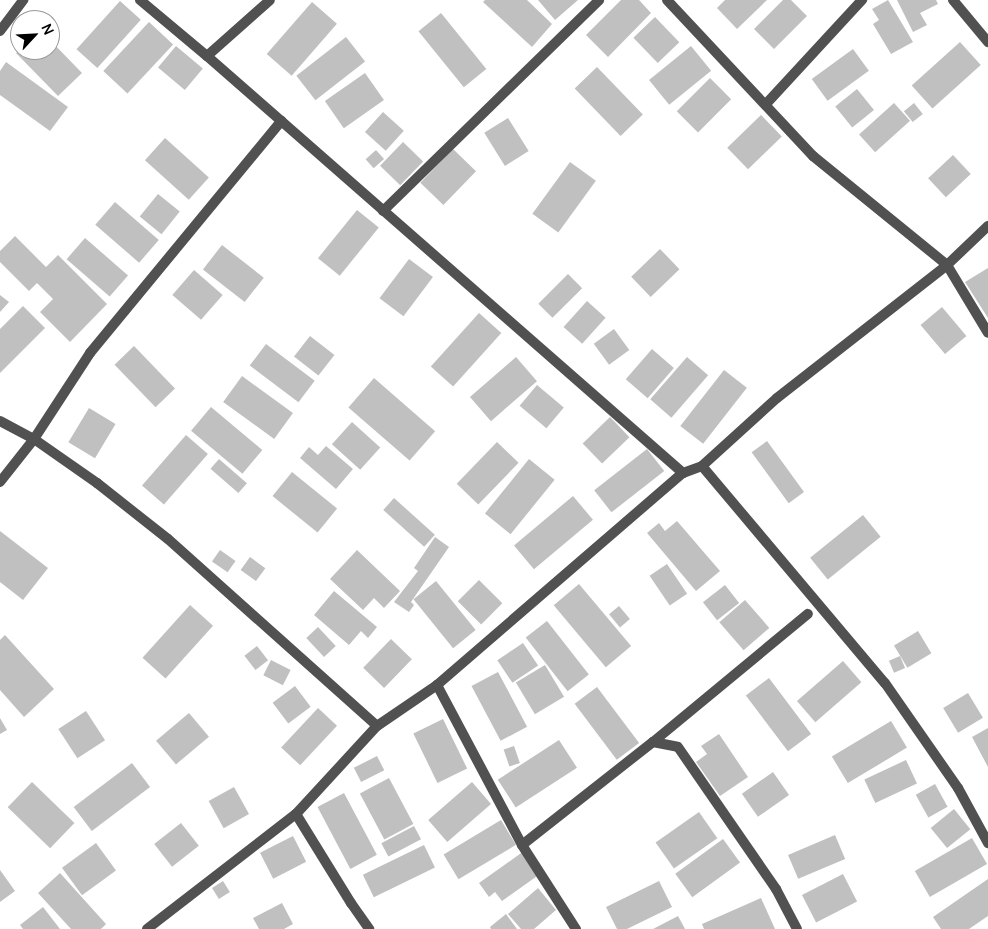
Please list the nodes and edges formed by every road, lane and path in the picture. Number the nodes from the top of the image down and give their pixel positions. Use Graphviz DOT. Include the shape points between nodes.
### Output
graph roads {
  1 [pos="23,0"];
  2 [pos="140,0"];
  3 [pos="270,0"];
  4 [pos="599,0"];
  5 [pos="667,0"];
  6 [pos="862,0"];
  7 [pos="953,0"];
  8 [pos="0,31"];
  9 [pos="988,42"];
  10 [pos="207,56"];
  11 [pos="766,104"];
  12 [pos="281,121"];
  13 [pos="382,211"];
  14 [pos="988,226"];
  15 [pos="947,265"];
  16 [pos="988,333"];
  17 [pos="0,421"];
  18 [pos="34,439"];
  19 [pos="702,466"];
  20 [pos="683,473"];
  21 [pos="0,482"];
  22 [pos="808,614"];
  23 [pos="437,685"];
  24 [pos="377,726"];
  25 [pos="652,742"];
  26 [pos="296,814"];
  27 [pos="988,843"];
  28 [pos="522,845"];
  29 [pos="147,929"];
  30 [pos="370,929"];
  31 [pos="576,929"];
  32 [pos="797,929"];
  1 -- 8 [label="street"];
  2 -- 10 [label="street"];
  3 -- 10 [label="street"];
  4 -- 13 [label="street"];
  5 -- 11 [label="street"];
  6 -- 11 [label="street"];
  7 -- 9 [label="street"];
  10 -- 12 [label="street"];
  11 -- 15 [label="street" via="813,156"];
  12 -- 13 [label="street"];
  12 -- 18 [label="street" via="90,353"];
  13 -- 20 [label="street"];
  14 -- 15 [label="street"];
  15 -- 16 [label="street"];
  15 -- 19 [label="street" via="777,398"];
  17 -- 18 [label="street"];
  18 -- 21 [label="street"];
  18 -- 24 [label="street" via="98,483 168,539"];
  19 -- 20 [label="street"];
  19 -- 27 [label="street" via="885,683 958,788"];
  20 -- 23 [label="street"];
  22 -- 25 [label="street"];
  23 -- 24 [label="street"];
  23 -- 28 [label="street"];
  24 -- 26 [label="street"];
  25 -- 28 [label="street"];
  25 -- 32 [label="street" via="678,747 776,890"];
  26 -- 29 [label="street"];
  26 -- 30 [label="street"];
  28 -- 31 [label="street"];
}
